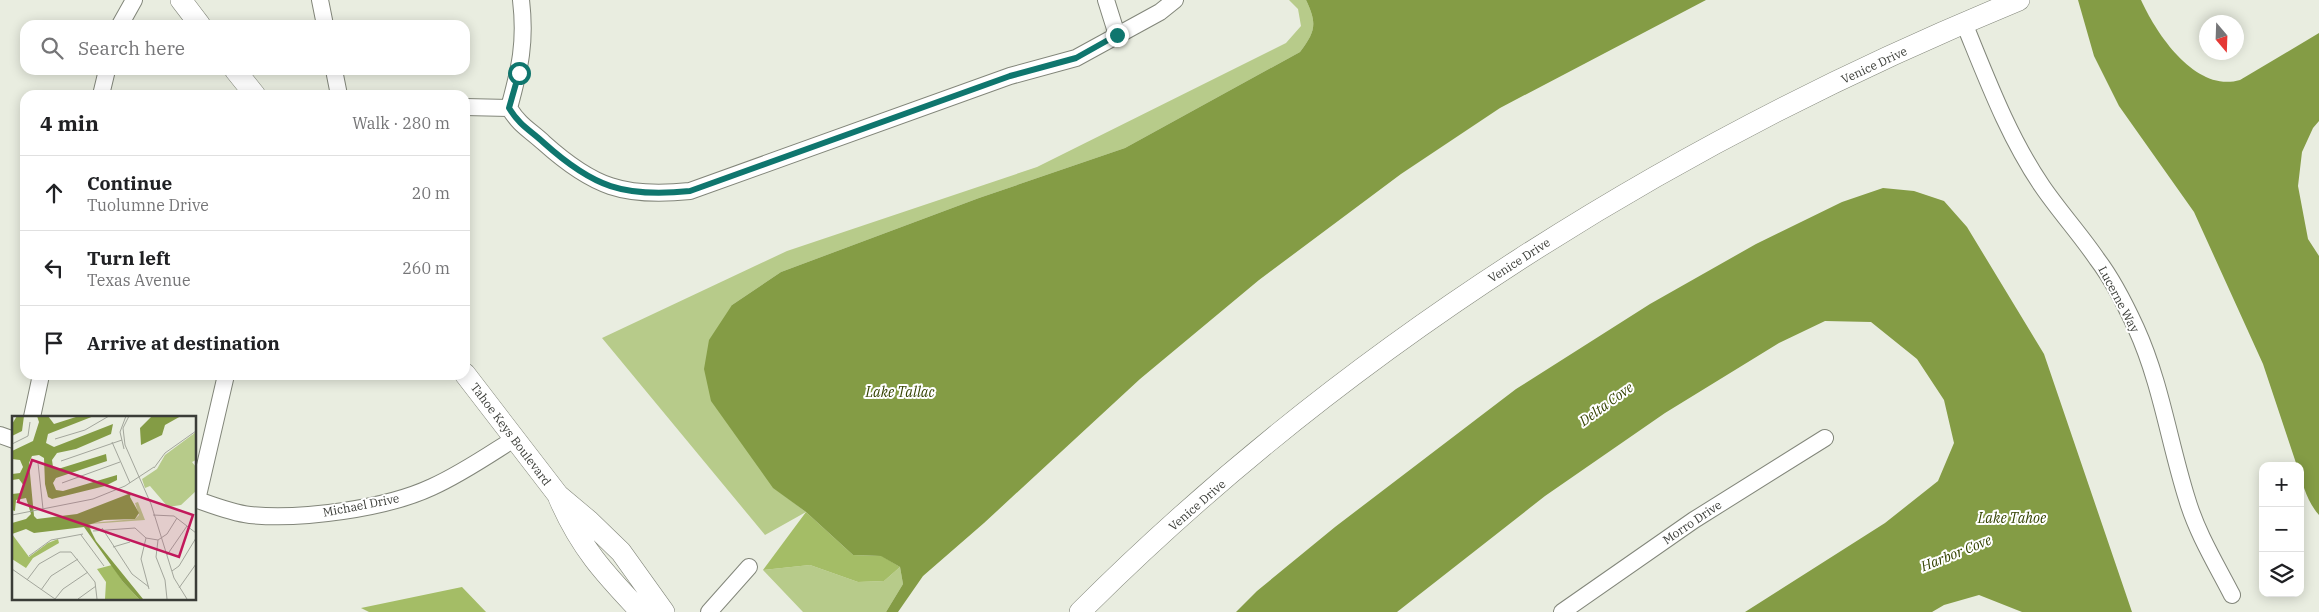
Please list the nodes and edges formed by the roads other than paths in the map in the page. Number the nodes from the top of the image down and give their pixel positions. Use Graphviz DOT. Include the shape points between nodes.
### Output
graph roads {
  1 [pos="134,0"];
  2 [pos="181,0"];
  3 [pos="320,0"];
  4 [pos="521,0"];
  5 [pos="1106,0"];
  6 [pos="1175,0"];
  7 [pos="2019,0"];
  8 [pos="123,20"];
  9 [pos="196,20"];
  10 [pos="324,20"];
  11 [pos="1964,23"];
  12 [pos="1117,35"];
  13 [pos="106,75"];
  14 [pos="239,75"];
  15 [pos="335,75"];
  16 [pos="102,90"];
  17 [pos="251,90"];
  18 [pos="338,90"];
  19 [pos="470,107"];
  20 [pos="509,108"];
  21 [pos="40,380"];
  22 [pos="225,380"];
  23 [pos="470,380"];
  24 [pos="32,416"];
  25 [pos="0,435"];
  26 [pos="1825,438"];
  27 [pos="12,439"];
  28 [pos="514,439"];
  29 [pos="558,495"];
  30 [pos="196,500"];
  31 [pos="749,567"];
  32 [pos="2232,595"];
  33 [pos="640,612"];
  34 [pos="664,612"];
  35 [pos="709,612"];
  36 [pos="1080,612"];
  37 [pos="1562,612"];
  1 -- 8 [label="street"];
  2 -- 9 [label="street"];
  3 -- 10 [label="street"];
  4 -- 20 [label="street" via="524,40"];
  5 -- 12 [label="street"];
  6 -- 12 [label="street" via="1160,12"];
  7 -- 11 [label="street, Venice Drive"];
  11 -- 32 [label="street, Lucerne Way" via="2021,152 2043,188 2099,261 2137,330 2166,417 2187,501"];
  11 -- 36 [label="street, Venice Drive" via="1832,84 1649,180 1454,302 1274,438"];
  12 -- 20 [label="street" via="1076,58 1010,76 690,191 658,194 626,191 601,184 565,162 519,124"];
  13 -- 16 [label="street"];
  14 -- 17 [label="street"];
  15 -- 18 [label="street"];
  19 -- 20 [label="street"];
  21 -- 24 [label="street"];
  22 -- 30 [label="street"];
  23 -- 28 [label="street, Tahoe Keys Boulevard"];
  25 -- 27 [label="street"];
  26 -- 37 [label="street, Morro Drive" via="1694,520"];
  28 -- 29 [label="street, Tahoe Keys Boulevard"];
  28 -- 30 [label="street, Michael Drive" via="431,488 355,508 283,516 248,514"];
  29 -- 33 [label="street, Tahoe Keys Boulevard" via="571,526 598,566"];
  29 -- 34 [label="street, Tahoe Keys Boulevard" via="621,552"];
  31 -- 35 [label="street"];
}
